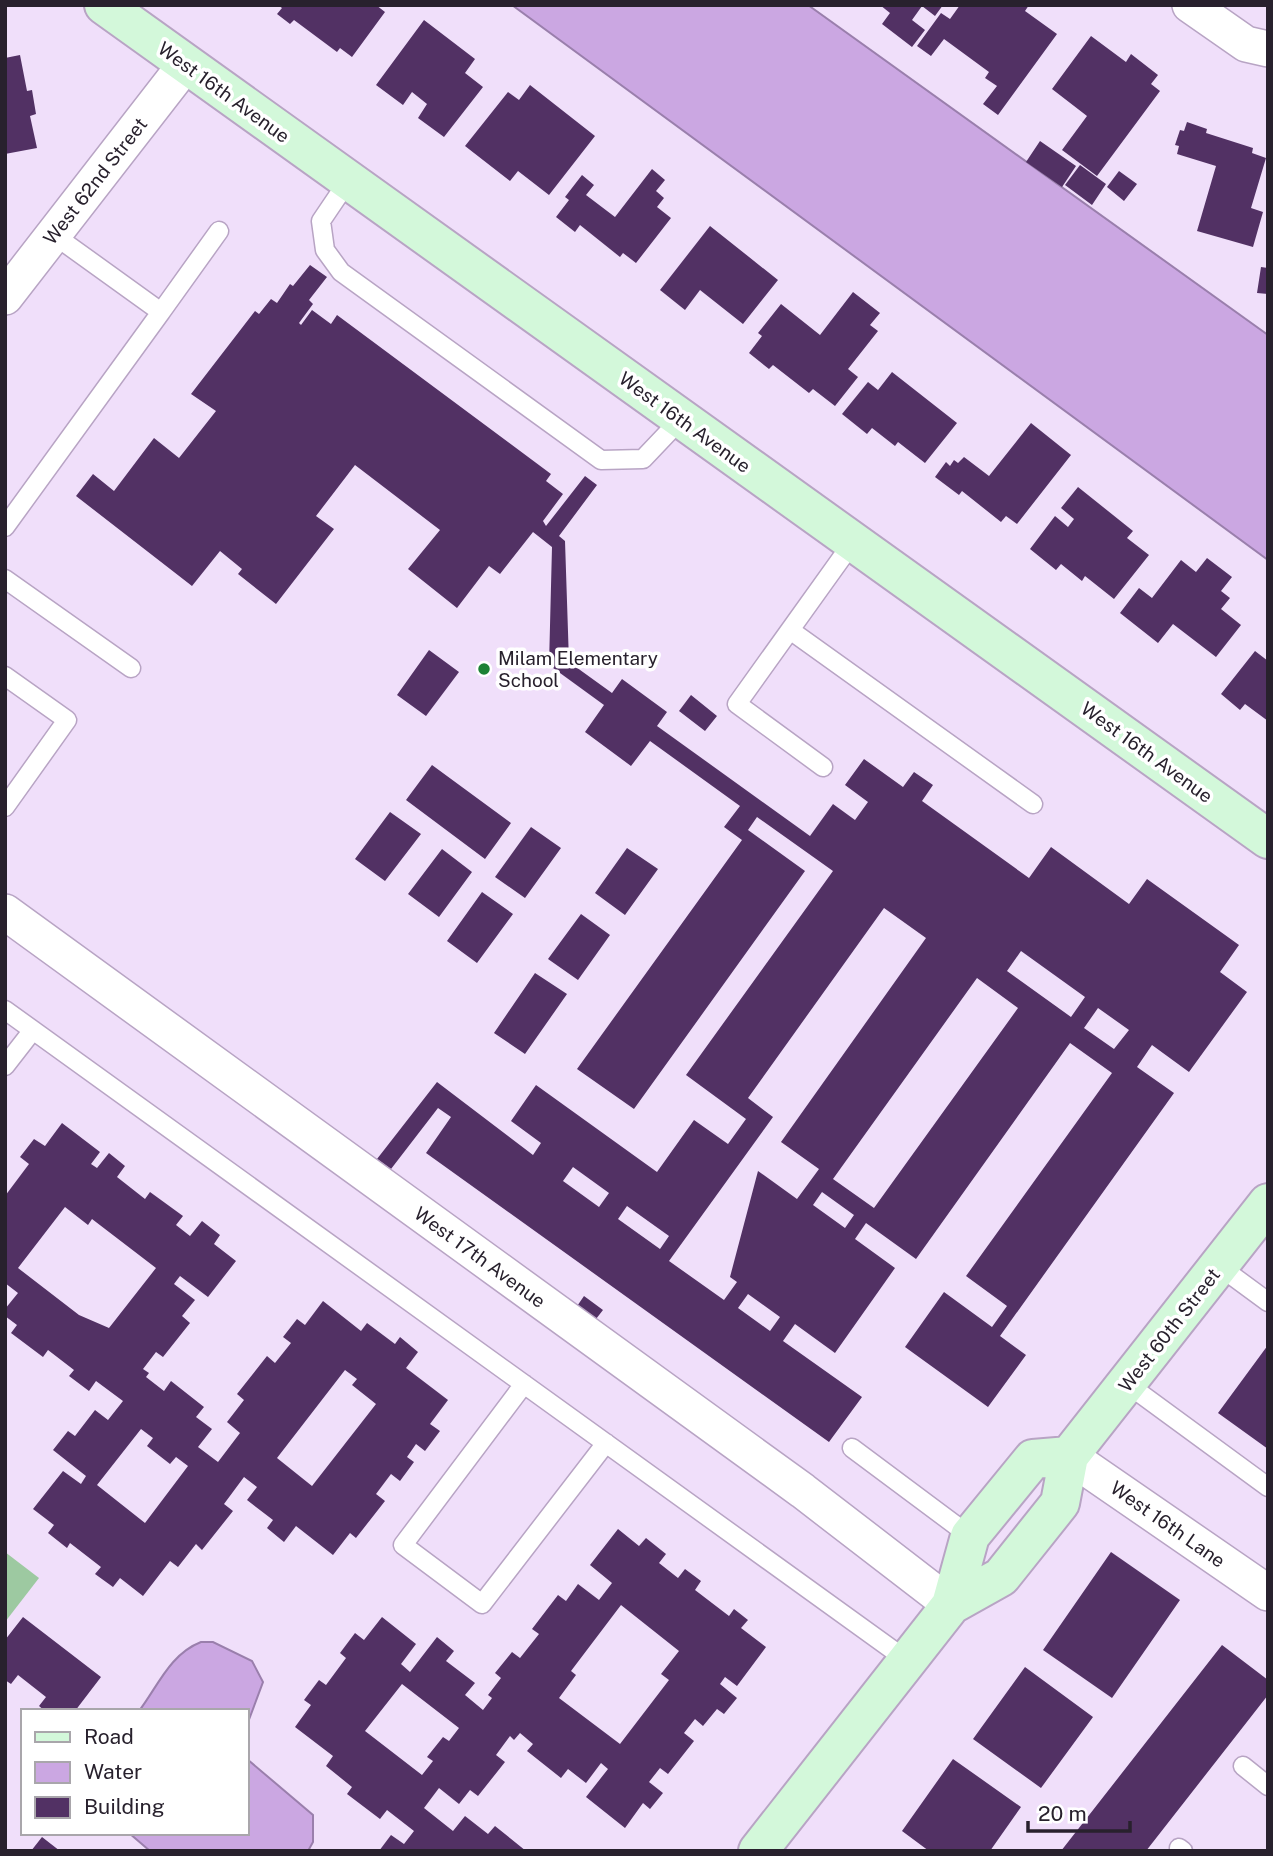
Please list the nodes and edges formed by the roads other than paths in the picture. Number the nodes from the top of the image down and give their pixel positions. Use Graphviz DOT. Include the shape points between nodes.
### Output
graph roads {
  1 [pos="104,5"];
  2 [pos="1190,5"];
  3 [pos="1268,49"];
  4 [pos="185,65"];
  5 [pos="348,181"];
  6 [pos="219,231"];
  7 [pos="54,235"];
  8 [pos="5,297"];
  9 [pos="161,312"];
  10 [pos="681,419"];
  11 [pos="5,527"];
  12 [pos="853,542"];
  13 [pos="5,579"];
  14 [pos="790,630"];
  15 [pos="131,668"];
  16 [pos="5,676"];
  17 [pos="823,767"];
  18 [pos="1033,804"];
  19 [pos="5,807"];
  20 [pos="1268,839"];
  21 [pos="5,912"];
  22 [pos="5,1010"];
  23 [pos="33,1030"];
  24 [pos="5,1066"];
  25 [pos="1268,1203"];
  26 [pos="1219,1266"];
  27 [pos="1268,1302"];
  28 [pos="1126,1383"];
  29 [pos="524,1384"];
  30 [pos="606,1443"];
  31 [pos="852,1448"];
  32 [pos="1069,1456"];
  33 [pos="1268,1487"];
  34 [pos="970,1536"];
  35 [pos="1268,1593"];
  36 [pos="951,1605"];
  37 [pos="908,1661"];
  38 [pos="1242,1766"];
  39 [pos="1268,1786"];
  40 [pos="758,1851"];
  1 -- 4 [label="main road, West 16th Avenue"];
  2 -- 3 [label="street" via="1246,44"];
  4 -- 5 [label="main road, West 16th Avenue"];
  4 -- 7 [label="street, West 62nd Street"];
  5 -- 10 [label="main road, West 16th Avenue"];
  5 -- 10 [label="lane" via="321,221 325,250 341,272 601,460 643,459"];
  6 -- 9 [label="lane"];
  7 -- 8 [label="street, West 62nd Street"];
  7 -- 9 [label="lane"];
  9 -- 11 [label="lane"];
  10 -- 12 [label="main road, West 16th Avenue"];
  12 -- 14 [label="lane"];
  12 -- 20 [label="main road, West 16th Avenue"];
  13 -- 15 [label="lane"];
  14 -- 17 [label="lane" via="737,704"];
  14 -- 18 [label="lane"];
  16 -- 19 [label="lane" via="67,720"];
  21 -- 36 [label="street, West 17th Avenue" via="803,1491"];
  22 -- 23 [label="lane"];
  23 -- 24 [label="lane"];
  23 -- 29 [label="lane"];
  25 -- 26 [label="main road, West 60th Street"];
  26 -- 27 [label="lane"];
  26 -- 28 [label="main road, West 60th Street"];
  28 -- 32 [label="main road, West 60th Street"];
  28 -- 33 [label="lane"];
  29 -- 30 [label="lane"];
  29 -- 30 [label="lane" via="403,1545 482,1604"];
  30 -- 37 [label="lane"];
  31 -- 34 [label="lane"];
  32 -- 34 [label="main road, West 60th Street" via="1033,1460"];
  32 -- 35 [label="street, West 16th Lane"];
  32 -- 36 [label="main road, West 60th Street" via="1060,1503 1001,1577"];
  34 -- 36 [label="main road, West 60th Street"];
  36 -- 37 [label="main road, West 60th Street"];
  37 -- 40 [label="main road, West 60th Street"];
  38 -- 39 [label="lane"];
}
